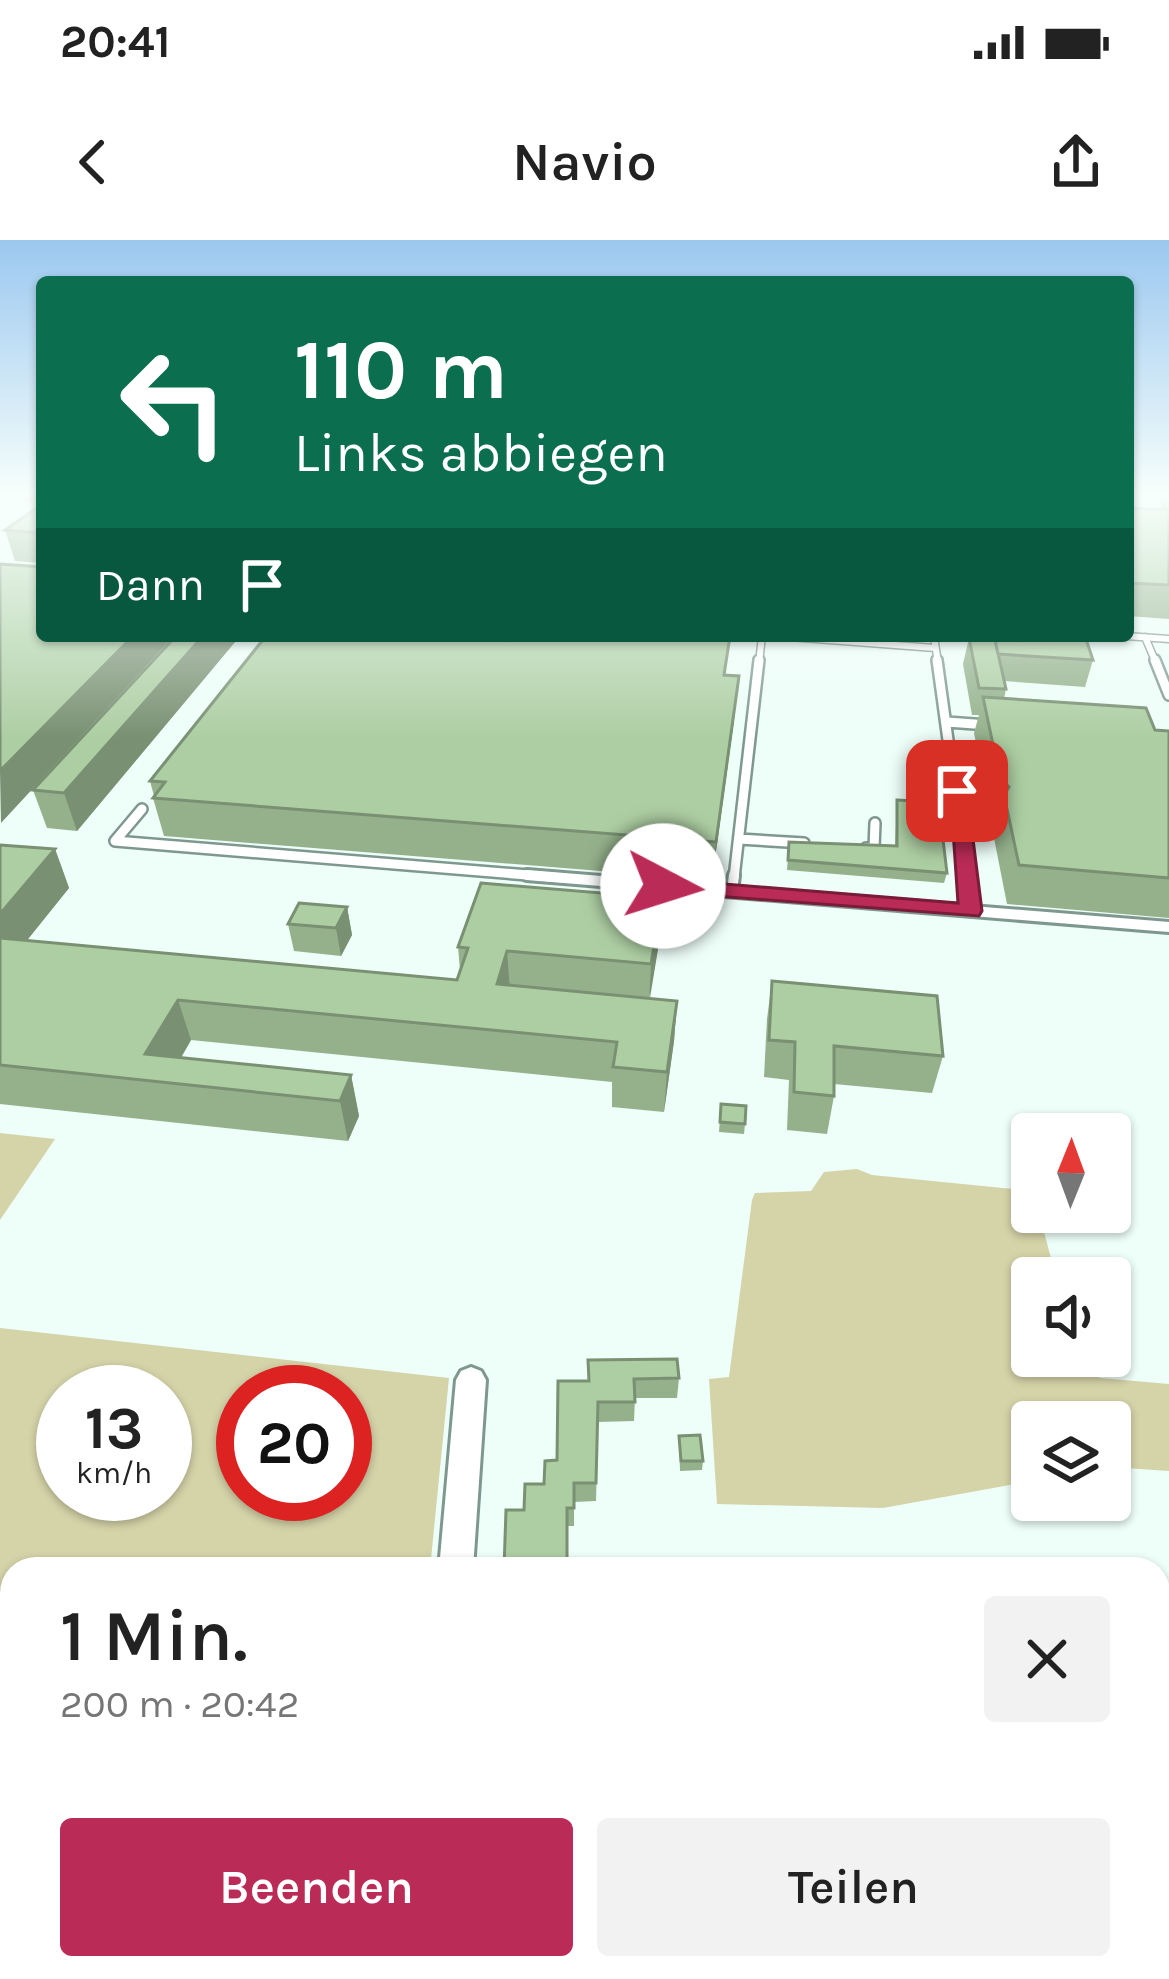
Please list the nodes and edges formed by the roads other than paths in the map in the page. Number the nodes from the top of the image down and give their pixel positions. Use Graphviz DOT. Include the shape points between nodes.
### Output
graph roads {
  1 [pos="1134,636"];
  2 [pos="1145,637"];
  3 [pos="1169,639"];
  4 [pos="761,642"];
  5 [pos="934,642"];
  6 [pos="1169,695"];
  7 [pos="947,722"];
  8 [pos="991,725"];
  9 [pos="142,808"];
  10 [pos="875,823"];
  11 [pos="962,823"];
  12 [pos="989,825"];
  13 [pos="739,839"];
  14 [pos="812,844"];
  15 [pos="854,847"];
  16 [pos="732,891"];
  17 [pos="970,911"];
  18 [pos="1169,927"];
  19 [pos="471,1380"];
  20 [pos="457,1557"];
  1 -- 2 [label="lane"];
  2 -- 3 [label="lane"];
  2 -- 6 [label="lane"];
  4 -- 13 [label="lane"];
  5 -- 7 [label="lane"];
  7 -- 8 [label="lane"];
  7 -- 11 [label="lane"];
  9 -- 16 [label="lane" via="115,841"];
  10 -- 15 [label="lane" via="874,848"];
  11 -- 12 [label="lane"];
  11 -- 17 [label="lane"];
  13 -- 14 [label="lane"];
  13 -- 16 [label="lane"];
  16 -- 17 [label="lane"];
  17 -- 18 [label="lane"];
  19 -- 20 [label="street"];
}
